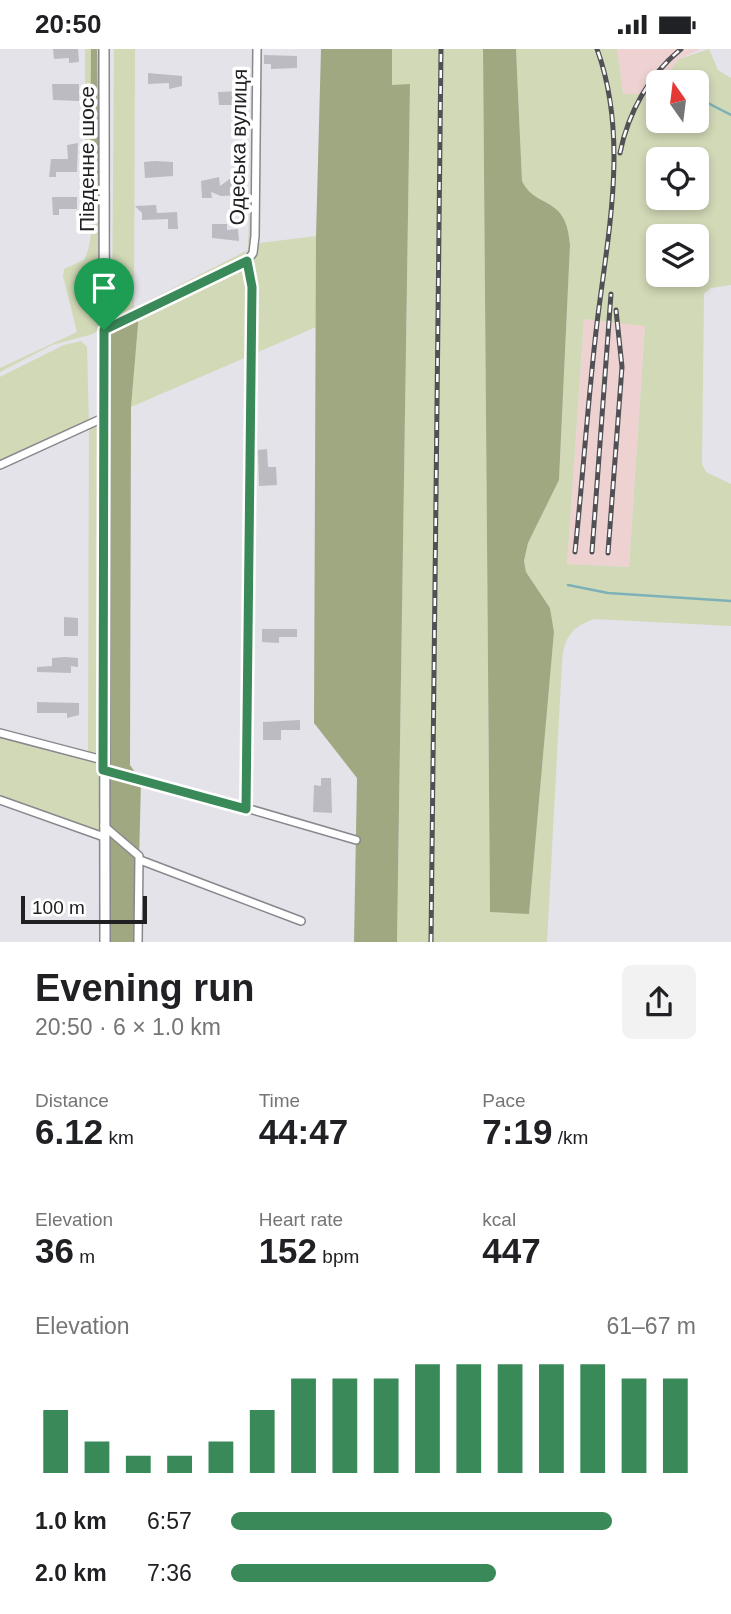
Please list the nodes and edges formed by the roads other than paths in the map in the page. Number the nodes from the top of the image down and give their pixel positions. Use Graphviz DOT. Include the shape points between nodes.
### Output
graph roads {
  1 [pos="104,49"];
  2 [pos="257,49"];
  3 [pos="247,261"];
  4 [pos="104,330"];
  5 [pos="103,418"];
  6 [pos="0,465"];
  7 [pos="0,733"];
  8 [pos="103,760"];
  9 [pos="103,770"];
  10 [pos="0,800"];
  11 [pos="246,809"];
  12 [pos="104,825"];
  13 [pos="104,837"];
  14 [pos="356,840"];
  15 [pos="140,860"];
  16 [pos="301,921"];
  17 [pos="105,942"];
  18 [pos="138,942"];
  1 -- 4 [label="street, Південне шосе"];
  2 -- 3 [label="street, Одеська вулиця" via="255,236"];
  3 -- 4 [label="street"];
  3 -- 11 [label="street, Одеська вулиця" via="252,287"];
  4 -- 5 [label="street, Південне шосе"];
  5 -- 6 [label="street"];
  5 -- 8 [label="street, Південне шосе"];
  7 -- 8 [label="street"];
  8 -- 9 [label="street, Південне шосе"];
  9 -- 11 [label="street"];
  9 -- 12 [label="street, Південне шосе"];
  10 -- 13 [label="street"];
  11 -- 14 [label="street"];
  12 -- 13 [label="street, Південне шосе"];
  12 -- 15 [label="street" via="134,848"];
  13 -- 17 [label="street, Південне шосе"];
  15 -- 16 [label="street"];
  15 -- 18 [label="street"];
}
